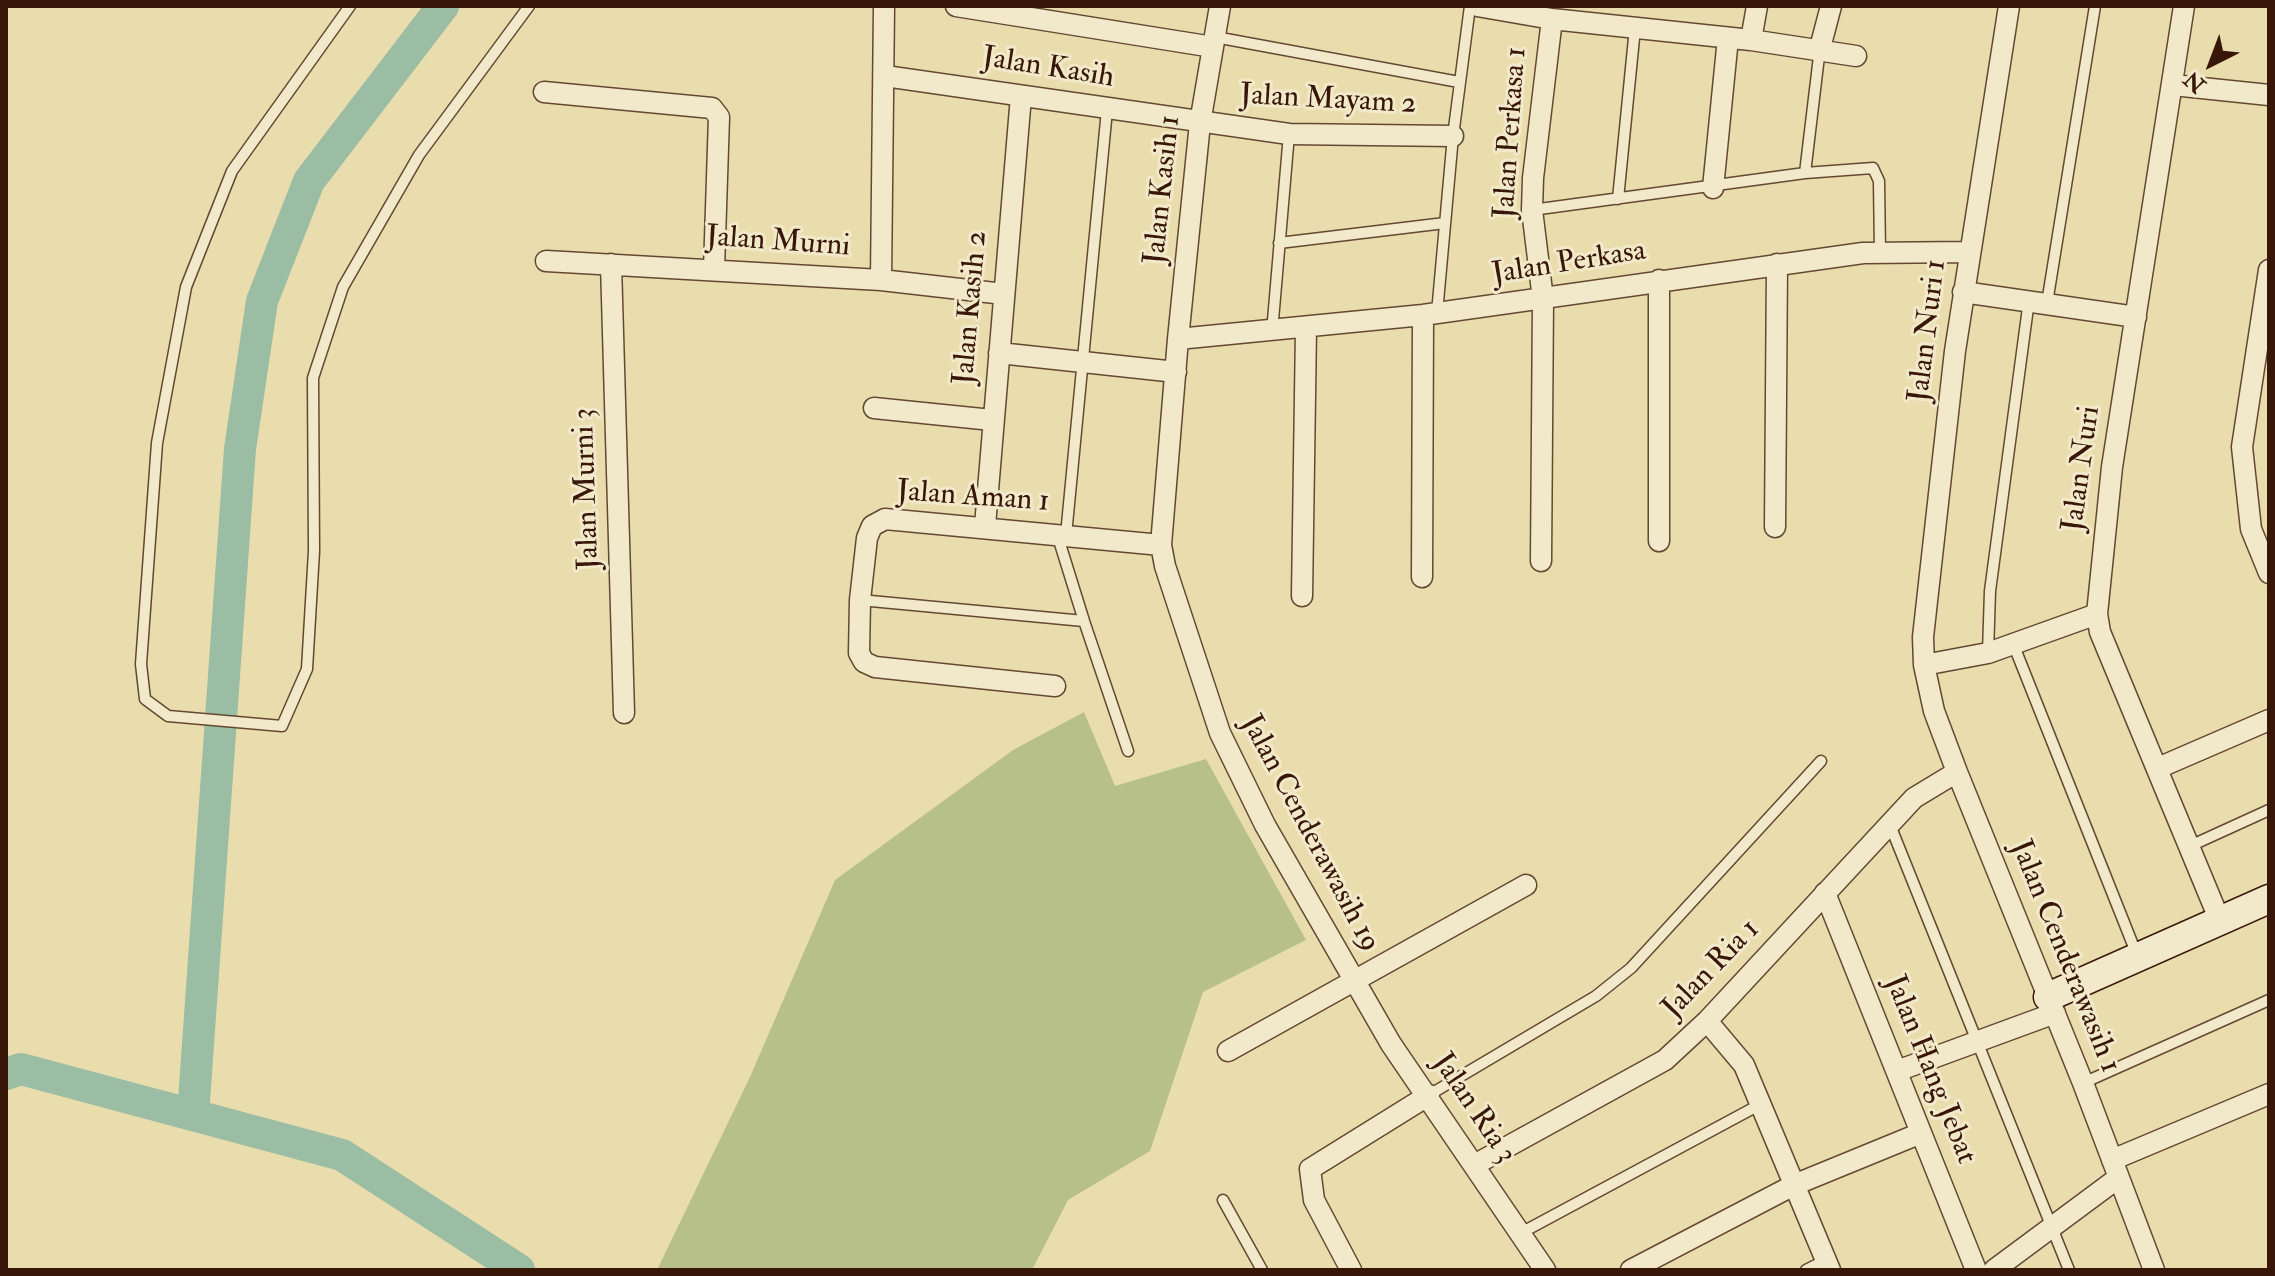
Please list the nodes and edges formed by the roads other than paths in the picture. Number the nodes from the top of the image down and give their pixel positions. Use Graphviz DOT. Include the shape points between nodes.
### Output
graph roads {
  1 [pos="350,6"];
  2 [pos="529,6"];
  3 [pos="884,6"];
  4 [pos="956,6"];
  5 [pos="1220,6"];
  6 [pos="1470,6"];
  7 [pos="1477,6"];
  8 [pos="1757,6"];
  9 [pos="1831,6"];
  10 [pos="2009,6"];
  11 [pos="2095,6"];
  12 [pos="2184,6"];
  13 [pos="1552,19"];
  14 [pos="1635,28"];
  15 [pos="1728,38"];
  16 [pos="1751,40"];
  17 [pos="1214,42"];
  18 [pos="1820,48"];
  19 [pos="1856,56"];
  20 [pos="885,76"];
  21 [pos="1459,82"];
  22 [pos="2173,85"];
  23 [pos="544,92"];
  24 [pos="2269,95"];
  25 [pos="1021,96"];
  26 [pos="1107,110"];
  27 [pos="1200,123"];
  28 [pos="1289,134"];
  29 [pos="1453,136"];
  30 [pos="1805,173"];
  31 [pos="1713,188"];
  32 [pos="1618,199"];
  33 [pos="1532,210"];
  34 [pos="1445,223"];
  35 [pos="1279,243"];
  36 [pos="1969,252"];
  37 [pos="1880,253"];
  38 [pos="546,261"];
  39 [pos="611,264"];
  40 [pos="1777,264"];
  41 [pos="714,269"];
  42 [pos="2269,270"];
  43 [pos="881,280"];
  44 [pos="1659,280"];
  45 [pos="1963,292"];
  46 [pos="1004,294"];
  47 [pos="1543,299"];
  48 [pos="2038,302"];
  49 [pos="1430,314"];
  50 [pos="2136,317"];
  51 [pos="1306,329"];
  52 [pos="1272,332"];
  53 [pos="1178,339"];
  54 [pos="999,353"];
  55 [pos="2262,359"];
  56 [pos="1082,363"];
  57 [pos="1176,372"];
  58 [pos="874,408"];
  59 [pos="992,420"];
  60 [pos="985,526"];
  61 [pos="1775,527"];
  62 [pos="1062,535"];
  63 [pos="1659,541"];
  64 [pos="1161,545"];
  65 [pos="1541,561"];
  66 [pos="2269,573"];
  67 [pos="1422,577"];
  68 [pos="1302,596"];
  69 [pos="860,600"];
  70 [pos="2097,614"];
  71 [pos="1084,621"];
  72 [pos="2014,646"];
  73 [pos="1988,653"];
  74 [pos="1924,665"];
  75 [pos="1055,686"];
  76 [pos="624,713"];
  77 [pos="2269,720"];
  78 [pos="1128,751"];
  79 [pos="1821,761"];
  80 [pos="2158,768"];
  81 [pos="1957,772"];
  82 [pos="2269,810"];
  83 [pos="1890,823"];
  84 [pos="2190,846"];
  85 [pos="1526,885"];
  86 [pos="1825,893"];
  87 [pos="2269,899"];
  88 [pos="2220,921"];
  89 [pos="2138,957"];
  90 [pos="1353,981"];
  91 [pos="2269,1000"];
  92 [pos="2052,1005"];
  93 [pos="1707,1021"];
  94 [pos="1978,1041"];
  95 [pos="1228,1051"];
  96 [pos="1897,1071"];
  97 [pos="2083,1083"];
  98 [pos="2269,1094"];
  99 [pos="1429,1095"];
  100 [pos="1761,1104"];
  101 [pos="1921,1133"];
  102 [pos="1476,1164"];
  103 [pos="2115,1169"];
  104 [pos="1794,1185"];
  105 [pos="1223,1200"];
  106 [pos="2051,1225"];
  107 [pos="1519,1234"];
  108 [pos="1828,1265"];
  109 [pos="1262,1270"];
  110 [pos="1351,1270"];
  111 [pos="1545,1270"];
  112 [pos="1631,1270"];
  113 [pos="1806,1270"];
  114 [pos="1976,1270"];
  115 [pos="1994,1270"];
  116 [pos="2069,1270"];
  117 [pos="2154,1270"];
  1 -- 2 [label="lane" via="232,171 186,287 157,443 141,664 145,699 168,716 282,726 307,669 314,551 313,378 343,287 419,155"];
  3 -- 20 [label="street"];
  4 -- 17 [label="street"];
  5 -- 17 [label="street, Jalan Kasih 1"];
  6 -- 21 [label="lane"];
  7 -- 13 [label="street"];
  8 -- 16 [label="street"];
  9 -- 18 [label="street"];
  10 -- 36 [label="street, Jalan Nuri 1"];
  11 -- 48 [label="lane"];
  12 -- 22 [label="street, Jalan Nuri"];
  13 -- 14 [label="street"];
  13 -- 33 [label="street, Jalan Perkasa 1"];
  14 -- 15 [label="street"];
  14 -- 32 [label="lane"];
  15 -- 16 [label="street"];
  15 -- 31 [label="street"];
  16 -- 18 [label="street"];
  17 -- 21 [label="lane"];
  17 -- 27 [label="street, Jalan Kasih 1"];
  18 -- 19 [label="street"];
  18 -- 30 [label="lane"];
  20 -- 25 [label="street, Jalan Kasih"];
  20 -- 43 [label="street"];
  21 -- 29 [label="lane"];
  22 -- 24 [label="street"];
  22 -- 50 [label="street, Jalan Nuri"];
  23 -- 41 [label="street" via="712,108 719,117"];
  25 -- 26 [label="street, Jalan Kasih"];
  25 -- 46 [label="street, Jalan Kasih 2"];
  26 -- 27 [label="street, Jalan Kasih"];
  26 -- 56 [label="lane"];
  27 -- 28 [label="street, Jalan Mayam 2"];
  27 -- 53 [label="street, Jalan Kasih 1"];
  28 -- 29 [label="street, Jalan Mayam 2"];
  28 -- 35 [label="lane"];
  29 -- 34 [label="lane"];
  30 -- 31 [label="lane"];
  30 -- 37 [label="lane" via="1873,168 1879,181"];
  31 -- 32 [label="lane"];
  32 -- 33 [label="lane"];
  33 -- 47 [label="street, Jalan Perkasa 1"];
  34 -- 35 [label="lane"];
  34 -- 49 [label="lane"];
  35 -- 52 [label="lane"];
  36 -- 37 [label="street, Jalan Perkasa"];
  36 -- 45 [label="street, Jalan Nuri 1"];
  37 -- 40 [label="street, Jalan Perkasa"];
  38 -- 39 [label="street, Jalan Murni"];
  39 -- 41 [label="street, Jalan Murni"];
  39 -- 76 [label="street, Jalan Murni 3"];
  40 -- 44 [label="street, Jalan Perkasa"];
  40 -- 61 [label="street"];
  41 -- 43 [label="street, Jalan Murni"];
  42 -- 55 [label="street"];
  43 -- 46 [label="street, Jalan Murni"];
  44 -- 47 [label="street, Jalan Perkasa"];
  44 -- 63 [label="street"];
  45 -- 48 [label="street"];
  45 -- 74 [label="street, Jalan Nuri 1"];
  46 -- 54 [label="street, Jalan Kasih 2"];
  47 -- 49 [label="street, Jalan Perkasa"];
  47 -- 65 [label="street, Jalan Perkasa 1"];
  48 -- 50 [label="street"];
  48 -- 73 [label="lane" via="1990,591"];
  49 -- 51 [label="street, Jalan Perkasa"];
  49 -- 67 [label="street"];
  50 -- 70 [label="street, Jalan Nuri" via="2112,467"];
  51 -- 52 [label="street, Jalan Perkasa"];
  51 -- 68 [label="street"];
  52 -- 53 [label="street, Jalan Perkasa"];
  53 -- 57 [label="street, Jalan Cenderawasih 19"];
  54 -- 56 [label="street"];
  54 -- 59 [label="street, Jalan Kasih 2"];
  55 -- 66 [label="street" via="2244,420 2243,476 2251,529"];
  56 -- 57 [label="street"];
  56 -- 62 [label="lane"];
  57 -- 64 [label="street, Jalan Cenderawasih 19"];
  58 -- 59 [label="street"];
  59 -- 60 [label="street, Jalan Kasih 2"];
  60 -- 62 [label="street, Jalan Aman 1"];
  60 -- 69 [label="street, Jalan Aman 1" via="885,519 872,526"];
  62 -- 64 [label="street, Jalan Aman 1"];
  62 -- 71 [label="lane"];
  64 -- 90 [label="street, Jalan Cenderawasih 19" via="1225,746"];
  69 -- 71 [label="lane"];
  69 -- 75 [label="street, Jalan Aman 1" via="859,653 875,667"];
  70 -- 72 [label="street"];
  70 -- 80 [label="street, Jalan Nuri"];
  71 -- 78 [label="lane"];
  72 -- 73 [label="street"];
  72 -- 89 [label="lane"];
  73 -- 74 [label="street"];
  74 -- 81 [label="street, Jalan Cenderawasih 1" via="1934,711"];
  77 -- 80 [label="street"];
  79 -- 99 [label="lane" via="1614,983"];
  80 -- 84 [label="street, Jalan Nuri"];
  81 -- 83 [label="street, Jalan Ria 1" via="1925,788"];
  81 -- 92 [label="street, Jalan Cenderawasih 1"];
  82 -- 84 [label="lane"];
  83 -- 86 [label="street, Jalan Ria 1"];
  83 -- 94 [label="lane"];
  84 -- 88 [label="street, Jalan Nuri"];
  85 -- 90 [label="street"];
  86 -- 93 [label="street, Jalan Ria 1"];
  86 -- 96 [label="street, Jalan Hang Jebat"];
  87 -- 88 [label="street"];
  88 -- 89 [label="street"];
  89 -- 92 [label="street"];
  90 -- 95 [label="street"];
  90 -- 99 [label="street, Jalan Ria 3"];
  91 -- 97 [label="lane"];
  92 -- 94 [label="street"];
  92 -- 97 [label="street, Jalan Cenderawasih 1"];
  93 -- 100 [label="street" via="1734,1048"];
  93 -- 102 [label="street, Jalan Ria 1" via="1665,1060"];
  94 -- 96 [label="street"];
  94 -- 106 [label="lane"];
  96 -- 101 [label="street, Jalan Hang Jebat"];
  97 -- 103 [label="street, Jalan Cenderawasih 1"];
  98 -- 103 [label="street"];
  99 -- 102 [label="street, Jalan Ria 3"];
  99 -- 110 [label="street" via="1310,1169 1314,1200"];
  100 -- 104 [label="street"];
  100 -- 107 [label="lane"];
  101 -- 104 [label="street"];
  101 -- 114 [label="street, Jalan Hang Jebat"];
  102 -- 107 [label="street, Jalan Ria 3"];
  103 -- 106 [label="street"];
  103 -- 117 [label="street, Jalan Cenderawasih 1"];
  104 -- 108 [label="street"];
  104 -- 112 [label="street"];
  105 -- 109 [label="lane"];
  106 -- 115 [label="street"];
  106 -- 116 [label="lane"];
  107 -- 111 [label="street, Jalan Ria 3"];
  108 -- 113 [label="lane"];
}
